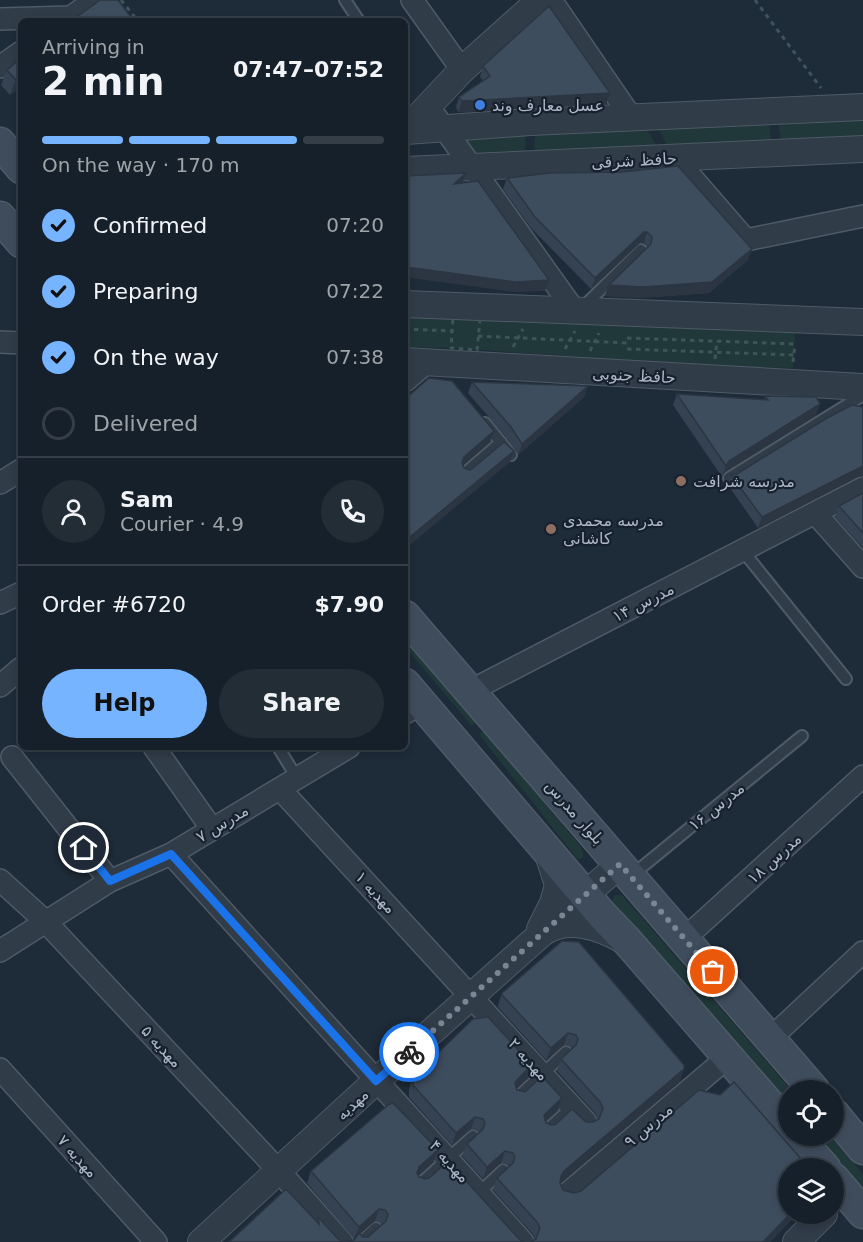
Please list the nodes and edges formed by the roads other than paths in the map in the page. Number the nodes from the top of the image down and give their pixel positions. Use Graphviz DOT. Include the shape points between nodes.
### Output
graph roads {
  1 [pos="94,0"];
  2 [pos="345,0"];
  3 [pos="412,0"];
  4 [pos="540,0"];
  5 [pos="551,0"];
  6 [pos="69,18"];
  7 [pos="357,18"];
  8 [pos="0,19"];
  9 [pos="18,19"];
  10 [pos="18,54"];
  11 [pos="0,67"];
  12 [pos="462,70"];
  13 [pos="428,107"];
  14 [pos="863,107"];
  15 [pos="632,117"];
  16 [pos="408,128"];
  17 [pos="445,128"];
  18 [pos="408,131"];
  19 [pos="863,149"];
  20 [pos="675,158"];
  21 [pos="472,168"];
  22 [pos="408,170"];
  23 [pos="863,216"];
  24 [pos="0,217"];
  25 [pos="18,238"];
  26 [pos="641,250"];
  27 [pos="408,304"];
  28 [pos="577,316"];
  29 [pos="863,322"];
  30 [pos="0,342"];
  31 [pos="18,343"];
  32 [pos="432,362"];
  33 [pos="408,379"];
  34 [pos="863,387"];
  35 [pos="863,395"];
  36 [pos="478,416"];
  37 [pos="501,442"];
  38 [pos="511,455"];
  39 [pos="18,472"];
  40 [pos="465,473"];
  41 [pos="729,478"];
  42 [pos="0,483"];
  43 [pos="863,488"];
  44 [pos="816,513"];
  45 [pos="743,551"];
  46 [pos="863,567"];
  47 [pos="18,594"];
  48 [pos="0,603"];
  49 [pos="408,619"];
  50 [pos="18,671"];
  51 [pos="846,679"];
  52 [pos="0,686"];
  53 [pos="470,691"];
  54 [pos="410,700"];
  55 [pos="802,736"];
  56 [pos="156,750"];
  57 [pos="279,750"];
  58 [pos="344,750"];
  59 [pos="12,757"];
  60 [pos="863,776"];
  61 [pos="289,783"];
  62 [pos="212,829"];
  63 [pos="547,851"];
  64 [pos="171,854"];
  65 [pos="625,870"];
  66 [pos="0,880"];
  67 [pos="110,881"];
  68 [pos="584,895"];
  69 [pos="45,921"];
  70 [pos="684,939"];
  71 [pos="533,940"];
  72 [pos="628,942"];
  73 [pos="0,951"];
  74 [pos="863,952"];
  75 [pos="471,996"];
  76 [pos="771,1038"];
  77 [pos="566,1052"];
  78 [pos="728,1057"];
  79 [pos="0,1070"];
  80 [pos="543,1074"];
  81 [pos="806,1080"];
  82 [pos="376,1081"];
  83 [pos="518,1097"];
  84 [pos="579,1114"];
  85 [pos="778,1114"];
  86 [pos="844,1126"];
  87 [pos="547,1130"];
  88 [pos="473,1136"];
  89 [pos="805,1146"];
  90 [pos="863,1149"];
  91 [pos="816,1158"];
  92 [pos="447,1159"];
  93 [pos="503,1170"];
  94 [pos="279,1171"];
  95 [pos="420,1184"];
  96 [pos="479,1193"];
  97 [pos="568,1193"];
  98 [pos="814,1224"];
  99 [pos="376,1228"];
  100 [pos="337,1240"];
  101 [pos="156,1242"];
  102 [pos="201,1242"];
  103 [pos="361,1242"];
  104 [pos="523,1242"];
  105 [pos="796,1242"];
  1 -- 6 [label="street"];
  2 -- 7 [label="lane"];
  3 -- 12 [label="street"];
  4 -- 12 [label="street"];
  5 -- 15 [label="street"];
  8 -- 9 [label="street"];
  10 -- 11 [label="street"];
  12 -- 13 [label="street"];
  13 -- 16 [label="street"];
  13 -- 17 [label="street"];
  14 -- 15 [label="street"];
  15 -- 17 [label="street"];
  17 -- 18 [label="street"];
  17 -- 21 [label="street"];
  19 -- 20 [label="street, حافظ شرقی"];
  20 -- 21 [label="street, حافظ شرقی"];
  20 -- 23 [label="street" via="746,240"];
  21 -- 22 [label="street, حافظ شرقی"];
  21 -- 28 [label="street"];
  24 -- 25 [label="main road"];
  26 -- 28 [label="lane"];
  27 -- 28 [label="street"];
  28 -- 29 [label="street"];
  30 -- 31 [label="street"];
  32 -- 33 [label="street"];
  32 -- 34 [label="street, حافظ جنوبی"];
  35 -- 41 [label="lane"];
  36 -- 37 [label="lane"];
  37 -- 38 [label="lane"];
  37 -- 40 [label="lane"];
  39 -- 42 [label="street"];
  43 -- 44 [label="street, مدرس ۱۴"];
  44 -- 45 [label="street, مدرس ۱۴"];
  44 -- 46 [label="street"];
  45 -- 51 [label="lane"];
  45 -- 53 [label="street, مدرس ۱۴"];
  47 -- 48 [label="street"];
  49 -- 53 [label="main road, بلوار مدرس"];
  50 -- 52 [label="street"];
  53 -- 65 [label="main road, بلوار مدرس"];
  54 -- 63 [label="main road"];
  55 -- 65 [label="lane, مدرس ۱۶"];
  56 -- 62 [label="street"];
  57 -- 61 [label="lane"];
  58 -- 61 [label="street, مدرس ۷"];
  59 -- 67 [label="street"];
  60 -- 70 [label="street, مدرس ۱۸"];
  61 -- 62 [label="street, مدرس ۷"];
  61 -- 75 [label="street, مهدیه ۱"];
  62 -- 64 [label="street, مدرس ۷"];
  63 -- 68 [label="main road"];
  63 -- 71 [label="street" via="558,885 547,918"];
  64 -- 67 [label="street, مدرس ۷"];
  64 -- 82 [label="street, مهدیه ۴"];
  65 -- 68 [label="street, مهدیه"];
  65 -- 70 [label="main road, بلوار مدرس"];
  66 -- 69 [label="street, مهدیه ۵"];
  67 -- 69 [label="street, مدرس ۷"];
  68 -- 71 [label="street, مهدیه"];
  68 -- 72 [label="main road"];
  69 -- 73 [label="street, مدرس ۷"];
  69 -- 94 [label="street, مهدیه ۵"];
  70 -- 76 [label="main road, بلوار مدرس"];
  71 -- 72 [label="street" via="568,924 589,925"];
  71 -- 75 [label="street, مهدیه"];
  72 -- 78 [label="main road"];
  74 -- 76 [label="street"];
  75 -- 80 [label="street, مهدیه ۲"];
  75 -- 82 [label="street, مهدیه"];
  76 -- 81 [label="main road, بلوار مدرس"];
  77 -- 80 [label="lane"];
  78 -- 85 [label="main road"];
  78 -- 97 [label="street, مدرس ۹"];
  79 -- 101 [label="street, مهدیه ۷"];
  80 -- 83 [label="lane"];
  80 -- 84 [label="street, مهدیه ۲"];
  82 -- 92 [label="street, مهدیه ۴"];
  82 -- 94 [label="street, مهدیه"];
  84 -- 87 [label="lane"];
  86 -- 90 [label="main road"];
  88 -- 92 [label="lane"];
  89 -- 91 [label="main road"];
  92 -- 95 [label="lane"];
  92 -- 96 [label="street, مهدیه ۴"];
  93 -- 96 [label="lane"];
  94 -- 100 [label="street, مهدیه ۵"];
  94 -- 102 [label="street, مهدیه"];
  96 -- 104 [label="street, مهدیه ۴"];
  98 -- 105 [label="street"];
  99 -- 103 [label="lane"];
}
